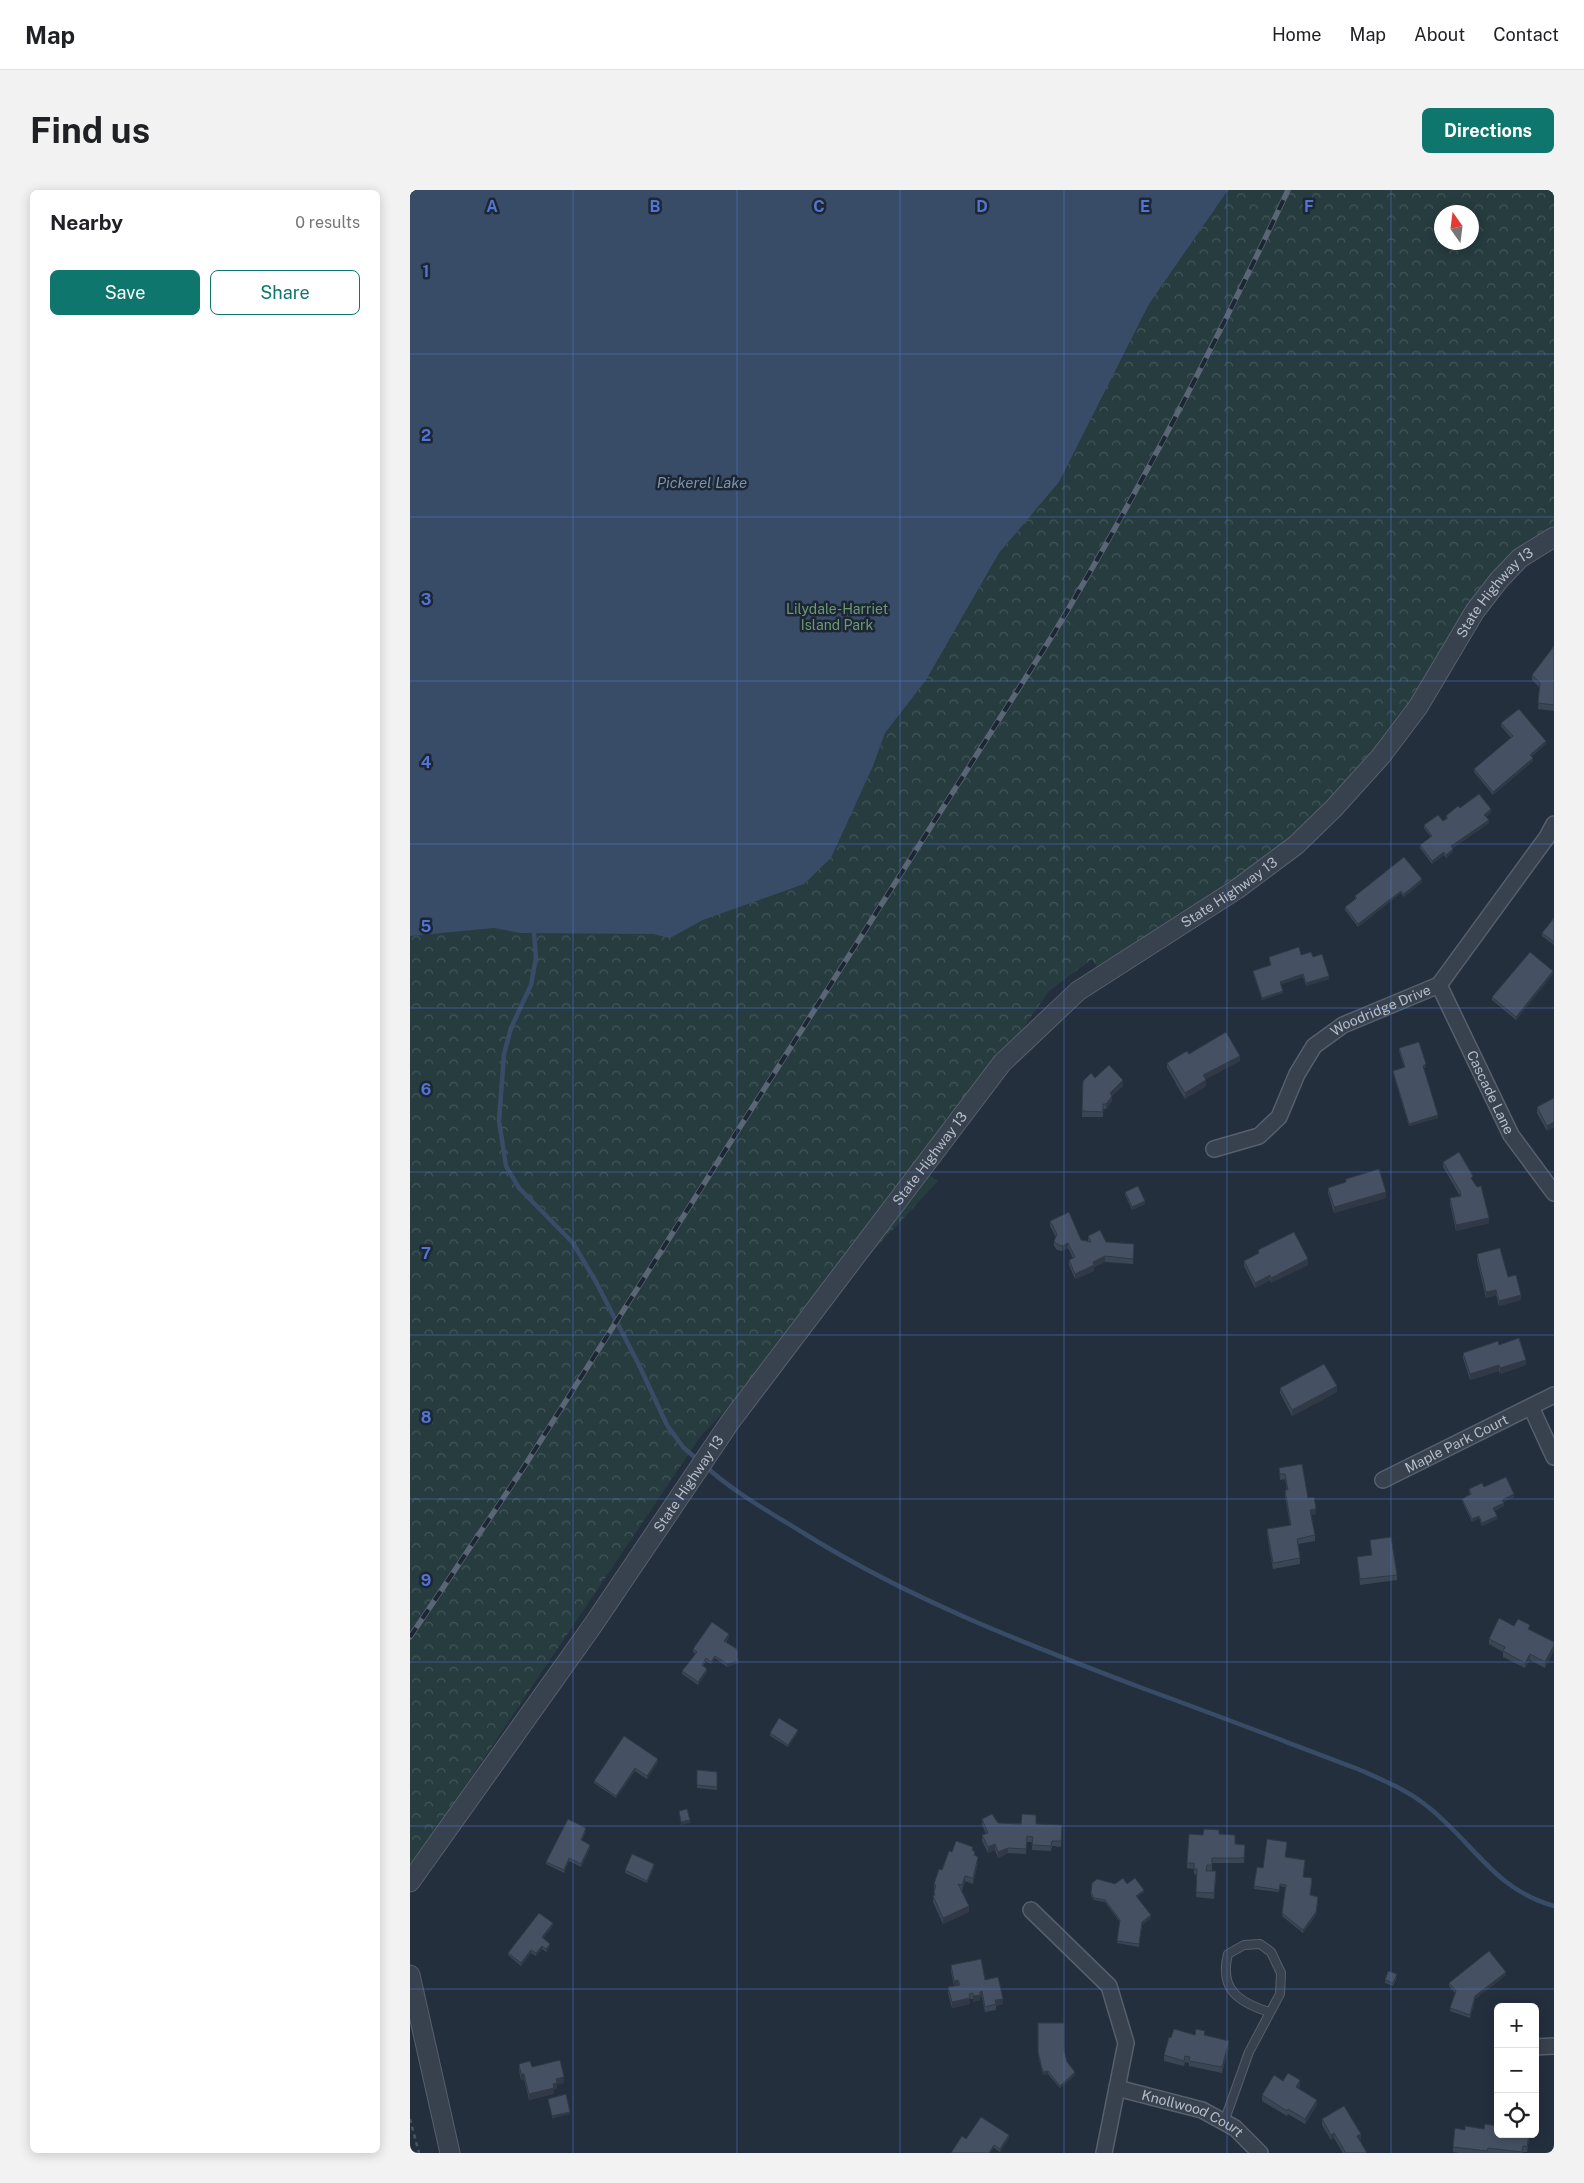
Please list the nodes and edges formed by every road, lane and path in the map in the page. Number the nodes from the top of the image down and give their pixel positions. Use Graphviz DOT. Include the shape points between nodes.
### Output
graph roads {
  1 [pos="1554,537"];
  2 [pos="1554,824"];
  3 [pos="1438,985"];
  4 [pos="1214,1149"];
  5 [pos="1554,1193"];
  6 [pos="1554,1396"];
  7 [pos="1531,1407"];
  8 [pos="1554,1457"];
  9 [pos="1383,1480"];
  10 [pos="410,1882"];
  11 [pos="1031,1910"];
  12 [pos="410,1975"];
  13 [pos="1269,2012"];
  14 [pos="1554,2046"];
  15 [pos="1539,2047"];
  16 [pos="1117,2088"];
  17 [pos="410,2118"];
  18 [pos="1224,2122"];
  19 [pos="418,2153"];
  20 [pos="450,2153"];
  21 [pos="1104,2153"];
  22 [pos="1260,2153"];
  1 -- 10 [label="street, State Highway 13" via="1520,558 1500,580 1475,611 1418,707 1381,756 1296,845 1237,889 1078,991 1002,1064 730,1422 624,1580"];
  2 -- 3 [label="street, Woodridge Drive"];
  3 -- 4 [label="street, Woodridge Drive" via="1343,1025 1314,1046 1297,1074 1279,1117 1259,1136"];
  3 -- 5 [label="street, Cascade Lane" via="1511,1135"];
  6 -- 7 [label="street, Maple Park Court"];
  7 -- 8 [label="street"];
  7 -- 9 [label="street, Maple Park Court"];
  11 -- 16 [label="street" via="1109,1986 1126,2043"];
  12 -- 20 [label="street"];
  13 -- 13 [label="lane" via="1280,1994 1281,1973 1271,1952 1260,1944 1244,1945 1228,1954 1224,1969 1226,1981 1234,1995"];
  13 -- 18 [label="lane" via="1249,2052"];
  14 -- 15 [label="street"];
  16 -- 18 [label="street, Knollwood Court" via="1202,2110"];
  16 -- 21 [label="street"];
  17 -- 19 [label="path"];
  18 -- 22 [label="street, Knollwood Court" via="1235,2128"];
}
